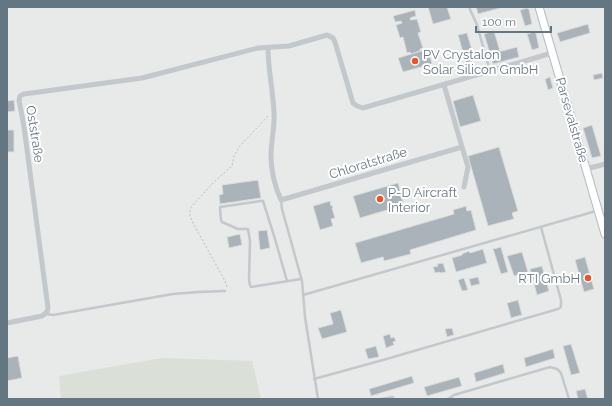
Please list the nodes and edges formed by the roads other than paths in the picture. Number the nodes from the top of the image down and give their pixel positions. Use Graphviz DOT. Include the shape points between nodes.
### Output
graph roads {
  1 [pos="469,7"];
  2 [pos="539,7"];
  3 [pos="268,48"];
  4 [pos="552,53"];
  5 [pos="490,71"];
  6 [pos="444,85"];
  7 [pos="462,147"];
  8 [pos="605,164"];
  9 [pos="586,169"];
  10 [pos="464,187"];
  11 [pos="281,200"];
  12 [pos="598,210"];
  13 [pos="541,227"];
  14 [pos="605,234"];
  15 [pos="301,279"];
  16 [pos="287,281"];
  17 [pos="224,291"];
  18 [pos="303,295"];
  19 [pos="46,314"];
  20 [pos="7,323"];
  21 [pos="314,379"];
  22 [pos="318,399"];
  23 [pos="382,399"];
  24 [pos="394,399"];
  25 [pos="448,399"];
  26 [pos="569,399"];
  1 -- 5 [label="lane"];
  2 -- 4 [label="street, Parsevalstraße"];
  3 -- 6 [label="street" via="331,36 336,44 353,102 361,108"];
  3 -- 11 [label="street" via="274,110 271,155"];
  3 -- 19 [label="street, Oststraße" via="258,48 142,78 26,93 20,96 48,305"];
  4 -- 5 [label="street"];
  4 -- 9 [label="street, Parsevalstraße"];
  5 -- 6 [label="street"];
  6 -- 7 [label="street"];
  7 -- 10 [label="street" via="468,167"];
  7 -- 11 [label="street, Chloratstraße"];
  8 -- 9 [label="street"];
  9 -- 12 [label="street, Parsevalstraße"];
  11 -- 15 [label="lane"];
  12 -- 13 [label="lane"];
  12 -- 14 [label="street, Parsevalstraße"];
  13 -- 18 [label="lane"];
  13 -- 21 [label="lane" via="561,307"];
  15 -- 16 [label="lane"];
  15 -- 18 [label="lane"];
  16 -- 16 [label="lane" via="251,287 248,229 238,229 222,222 220,207 263,201"];
  17 -- 19 [label="lane" via="173,294 53,315"];
  18 -- 21 [label="lane"];
  19 -- 20 [label="street"];
  21 -- 22 [label="lane"];
  23 -- 24 [label="lane"];
  25 -- 26 [label="lane" via="454,395 550,367 561,373"];
}
